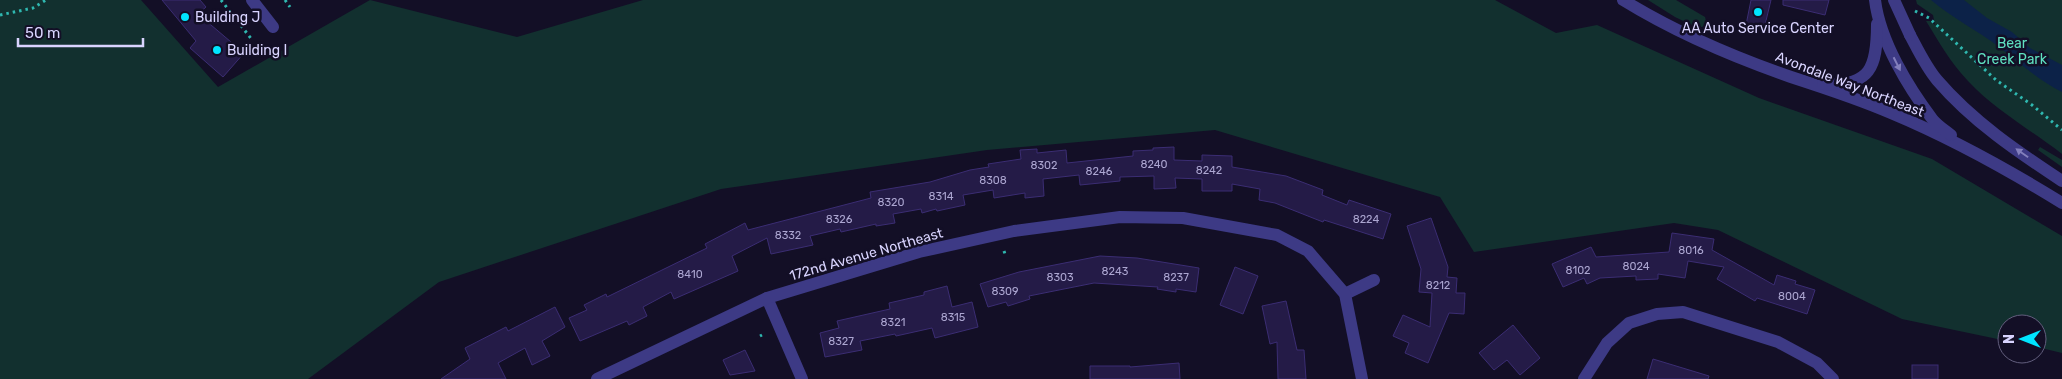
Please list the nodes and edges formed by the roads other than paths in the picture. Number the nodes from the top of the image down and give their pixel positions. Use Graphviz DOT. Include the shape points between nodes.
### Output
graph roads {
  1 [pos="252,0"];
  2 [pos="1622,0"];
  3 [pos="1875,0"];
  4 [pos="1894,0"];
  5 [pos="1877,19"];
  6 [pos="273,27"];
  7 [pos="1810,83"];
  8 [pos="1966,147"];
  9 [pos="2062,182"];
  10 [pos="2062,203"];
  11 [pos="1374,280"];
  12 [pos="1345,294"];
  13 [pos="767,298"];
  14 [pos="597,379"];
  15 [pos="802,379"];
  16 [pos="1362,379"];
  17 [pos="1584,379"];
  18 [pos="1833,379"];
  1 -- 6 [label="street"];
  2 -- 7 [label="street, Avondale Way Northeast" via="1708,45"];
  3 -- 5 [label="street"];
  9 -- 4 [label="street, one-way, bridge" via="1989,130 1937,80 1920,56"];
  5 -- 7 [label="street" via="1875,60 1864,75 1846,83"];
  5 -- 8 [label="street, one-way" via="1898,66 1934,121"];
  7 -- 8 [label="street, Avondale Way Northeast" via="1891,112"];
  8 -- 10 [label="street, Avondale Way Northeast"];
  11 -- 12 [label="street"];
  12 -- 13 [label="street, 172nd Avenue Northeast" via="1308,251 1277,235 1183,218 1120,217 1014,231 919,252"];
  12 -- 16 [label="street, 172nd Avenue Northeast"];
  13 -- 14 [label="street, 172nd Avenue Northeast"];
  13 -- 15 [label="street"];
  17 -- 18 [label="street" via="1607,343 1630,323 1656,314 1683,312 1778,342 1817,363"];
}
